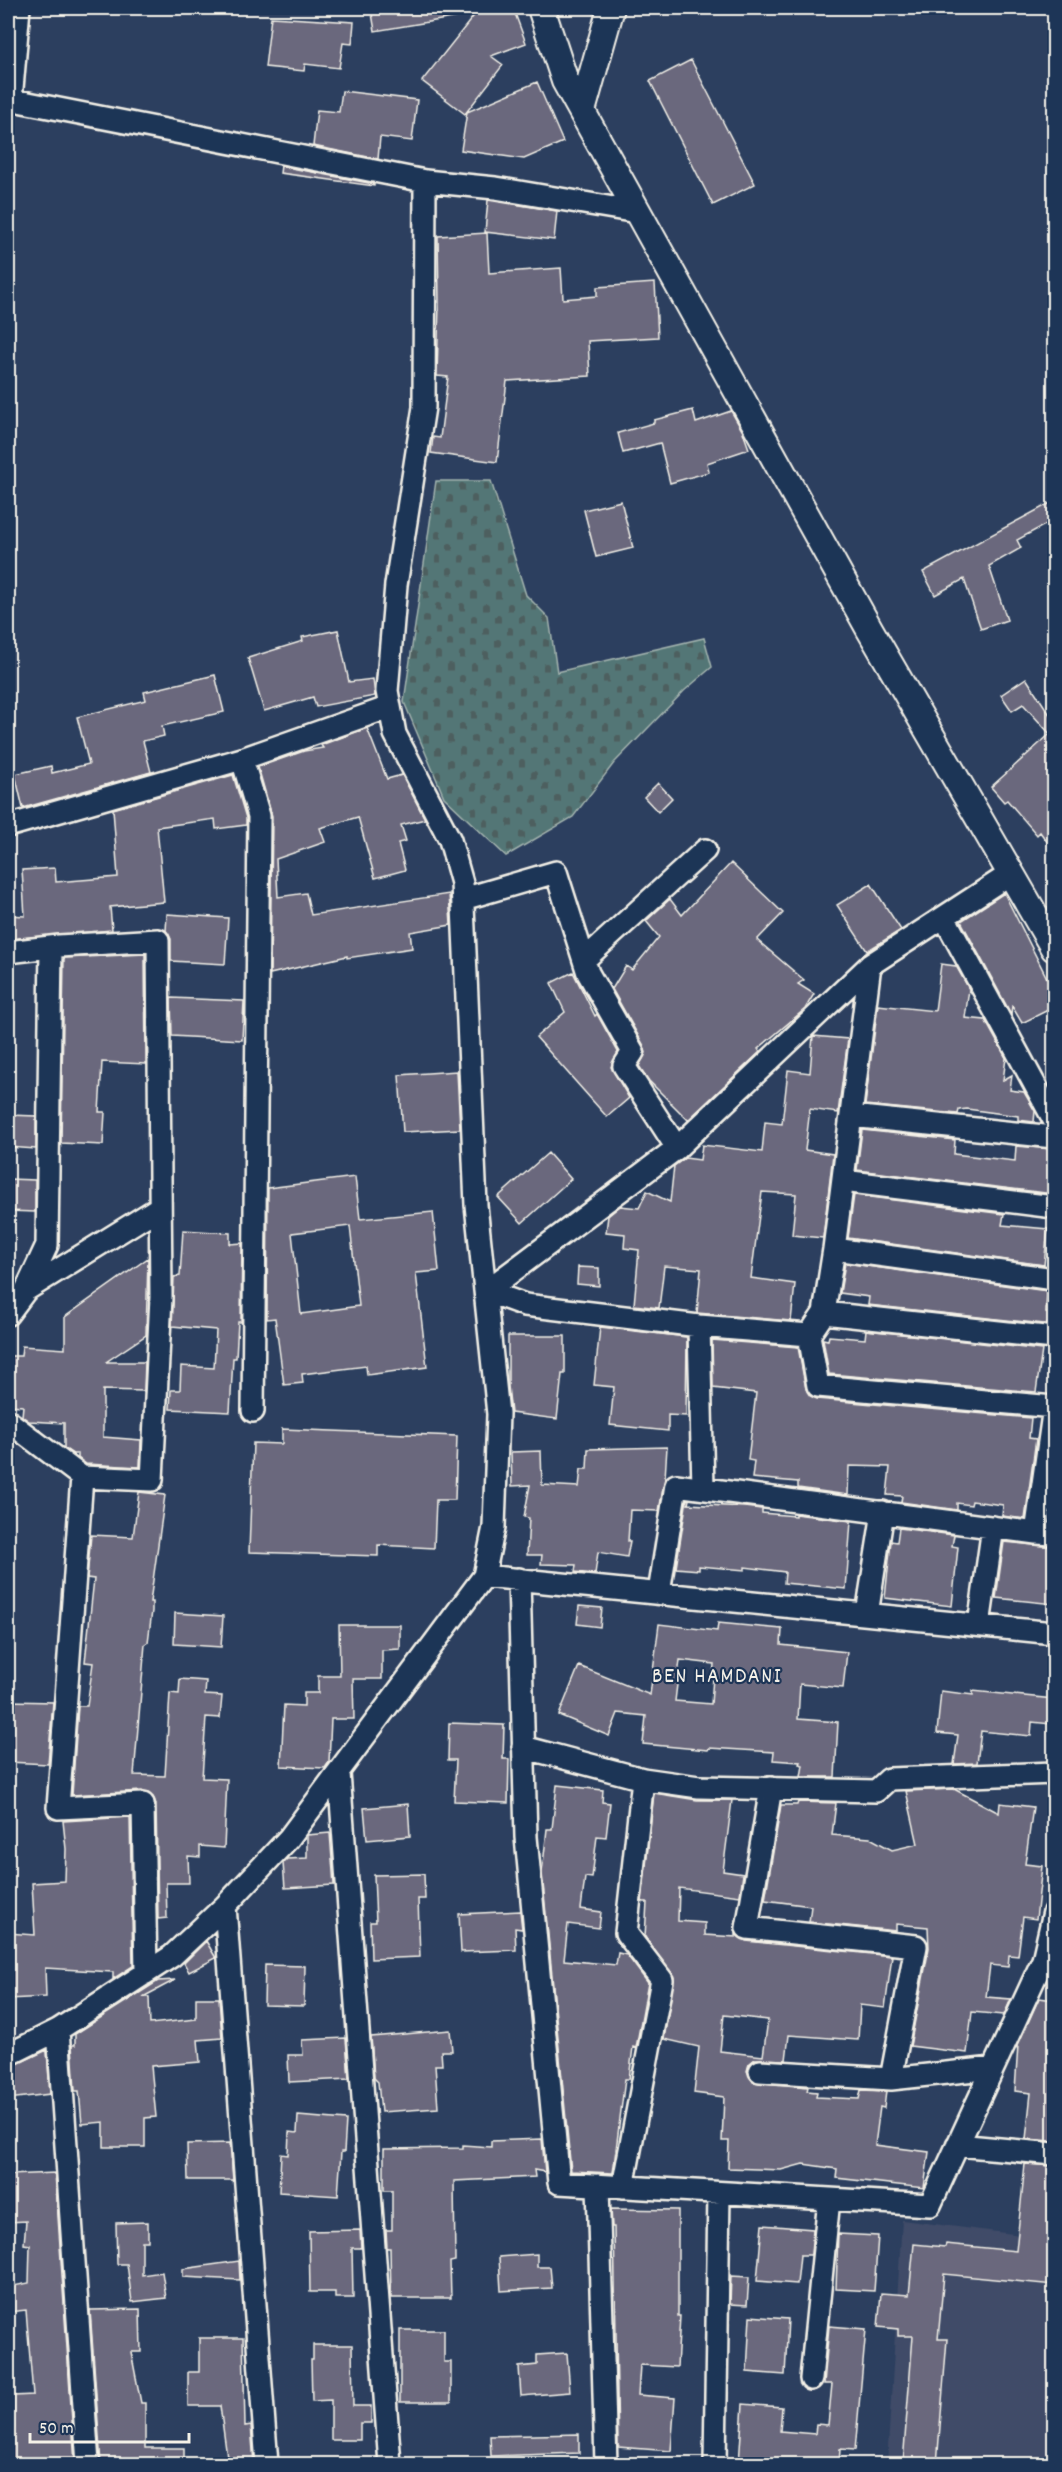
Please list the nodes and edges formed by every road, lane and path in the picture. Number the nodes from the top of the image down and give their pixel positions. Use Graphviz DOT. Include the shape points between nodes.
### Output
graph roads {
  1 [pos="19,8"];
  2 [pos="541,8"];
  3 [pos="611,8"];
  4 [pos="9,100"];
  5 [pos="582,111"];
  6 [pos="425,182"];
  7 [pos="637,212"];
  8 [pos="390,707"];
  9 [pos="242,759"];
  10 [pos="8,826"];
  11 [pos="705,850"];
  12 [pos="1010,874"];
  13 [pos="463,899"];
  14 [pos="944,917"];
  15 [pos="51,947"];
  16 [pos="1054,948"];
  17 [pos="8,952"];
  18 [pos="584,960"];
  19 [pos="870,965"];
  20 [pos="851,1116"];
  21 [pos="1054,1120"];
  22 [pos="1054,1137"];
  23 [pos="677,1148"];
  24 [pos="843,1181"];
  25 [pos="160,1207"];
  26 [pos="1054,1207"];
  27 [pos="834,1249"];
  28 [pos="1054,1279"];
  29 [pos="26,1290"];
  30 [pos="486,1291"];
  31 [pos="824,1313"];
  32 [pos="8,1314"];
  33 [pos="699,1326"];
  34 [pos="809,1335"];
  35 [pos="1054,1338"];
  36 [pos="1054,1402"];
  37 [pos="253,1411"];
  38 [pos="8,1421"];
  39 [pos="82,1477"];
  40 [pos="703,1488"];
  41 [pos="883,1512"];
  42 [pos="993,1527"];
  43 [pos="1046,1533"];
  44 [pos="484,1576"];
  45 [pos="519,1579"];
  46 [pos="659,1593"];
  47 [pos="867,1614"];
  48 [pos="979,1625"];
  49 [pos="1054,1632"];
  50 [pos="523,1747"];
  51 [pos="339,1773"];
  52 [pos="1054,1773"];
  53 [pos="643,1779"];
  54 [pos="771,1788"];
  55 [pos="225,1906"];
  56 [pos="1053,1925"];
  57 [pos="1048,1968"];
  58 [pos="146,1973"];
  59 [pos="58,2030"];
  60 [pos="8,2055"];
  61 [pos="993,2068"];
  62 [pos="760,2071"];
  63 [pos="891,2079"];
  64 [pos="957,2145"];
  65 [pos="1054,2154"];
  66 [pos="598,2185"];
  67 [pos="623,2187"];
  68 [pos="718,2193"];
  69 [pos="829,2199"];
  70 [pos="811,2379"];
  71 [pos="88,2464"];
  72 [pos="267,2464"];
  73 [pos="390,2464"];
  74 [pos="606,2464"];
  75 [pos="715,2464"];
  1 -- 4 [label="street"];
  2 -- 5 [label="main road" via="565,81"];
  3 -- 5 [label="main road"];
  4 -- 6 [label="street"];
  5 -- 7 [label="main road"];
  6 -- 7 [label="street" via="495,188"];
  6 -- 8 [label="street" via="424,407 396,585 387,691"];
  7 -- 12 [label="main road"];
  8 -- 9 [label="street"];
  8 -- 13 [label="street" via="395,734 450,840"];
  9 -- 10 [label="street"];
  9 -- 37 [label="street" via="260,816"];
  11 -- 18 [label="street"];
  12 -- 14 [label="street"];
  12 -- 16 [label="main road"];
  13 -- 18 [label="street" via="556,873"];
  13 -- 30 [label="street" via="477,1205"];
  14 -- 19 [label="street"];
  14 -- 21 [label="street"];
  15 -- 17 [label="street"];
  15 -- 25 [label="street" via="158,940"];
  15 -- 29 [label="street" via="47,1245"];
  18 -- 23 [label="street" via="633,1052 624,1066"];
  19 -- 20 [label="street"];
  19 -- 23 [label="street"];
  20 -- 22 [label="street"];
  20 -- 24 [label="street"];
  23 -- 30 [label="street"];
  24 -- 26 [label="street"];
  24 -- 27 [label="street"];
  25 -- 29 [label="street"];
  25 -- 39 [label="street" via="161,1297 152,1480"];
  27 -- 28 [label="street"];
  27 -- 31 [label="street"];
  29 -- 32 [label="street"];
  30 -- 33 [label="street" via="525,1305"];
  30 -- 44 [label="street" via="498,1414 494,1527"];
  31 -- 34 [label="street"];
  31 -- 35 [label="street"];
  33 -- 34 [label="street"];
  33 -- 40 [label="street"];
  34 -- 36 [label="street" via="818,1386"];
  36 -- 43 [label="street"];
  38 -- 39 [label="street"];
  39 -- 58 [label="street" via="58,1808 143,1804"];
  40 -- 41 [label="street"];
  40 -- 46 [label="street" via="676,1485"];
  41 -- 42 [label="street"];
  41 -- 47 [label="street"];
  42 -- 43 [label="street"];
  42 -- 48 [label="street"];
  44 -- 45 [label="street"];
  44 -- 51 [label="street"];
  45 -- 46 [label="street"];
  45 -- 50 [label="street"];
  46 -- 47 [label="street"];
  47 -- 48 [label="street"];
  48 -- 49 [label="street"];
  50 -- 53 [label="street"];
  50 -- 66 [label="street" via="526,1837 559,2183"];
  51 -- 55 [label="street" via="289,1838"];
  51 -- 73 [label="street"];
  52 -- 54 [label="street" via="889,1779 876,1791"];
  53 -- 54 [label="street" via="699,1787"];
  53 -- 67 [label="street" via="626,1933 662,1980"];
  54 -- 63 [label="street" via="747,1928 916,1946"];
  55 -- 58 [label="street" via="172,1956"];
  55 -- 72 [label="street"];
  56 -- 57 [label="street"];
  57 -- 61 [label="street"];
  58 -- 59 [label="street"];
  59 -- 60 [label="street"];
  59 -- 71 [label="street"];
  61 -- 63 [label="street"];
  61 -- 64 [label="street"];
  62 -- 63 [label="street"];
  64 -- 65 [label="street"];
  64 -- 69 [label="street" via="930,2205"];
  66 -- 67 [label="street"];
  66 -- 74 [label="street"];
  67 -- 68 [label="street"];
  68 -- 69 [label="street"];
  68 -- 75 [label="street"];
  69 -- 70 [label="street"];
}
